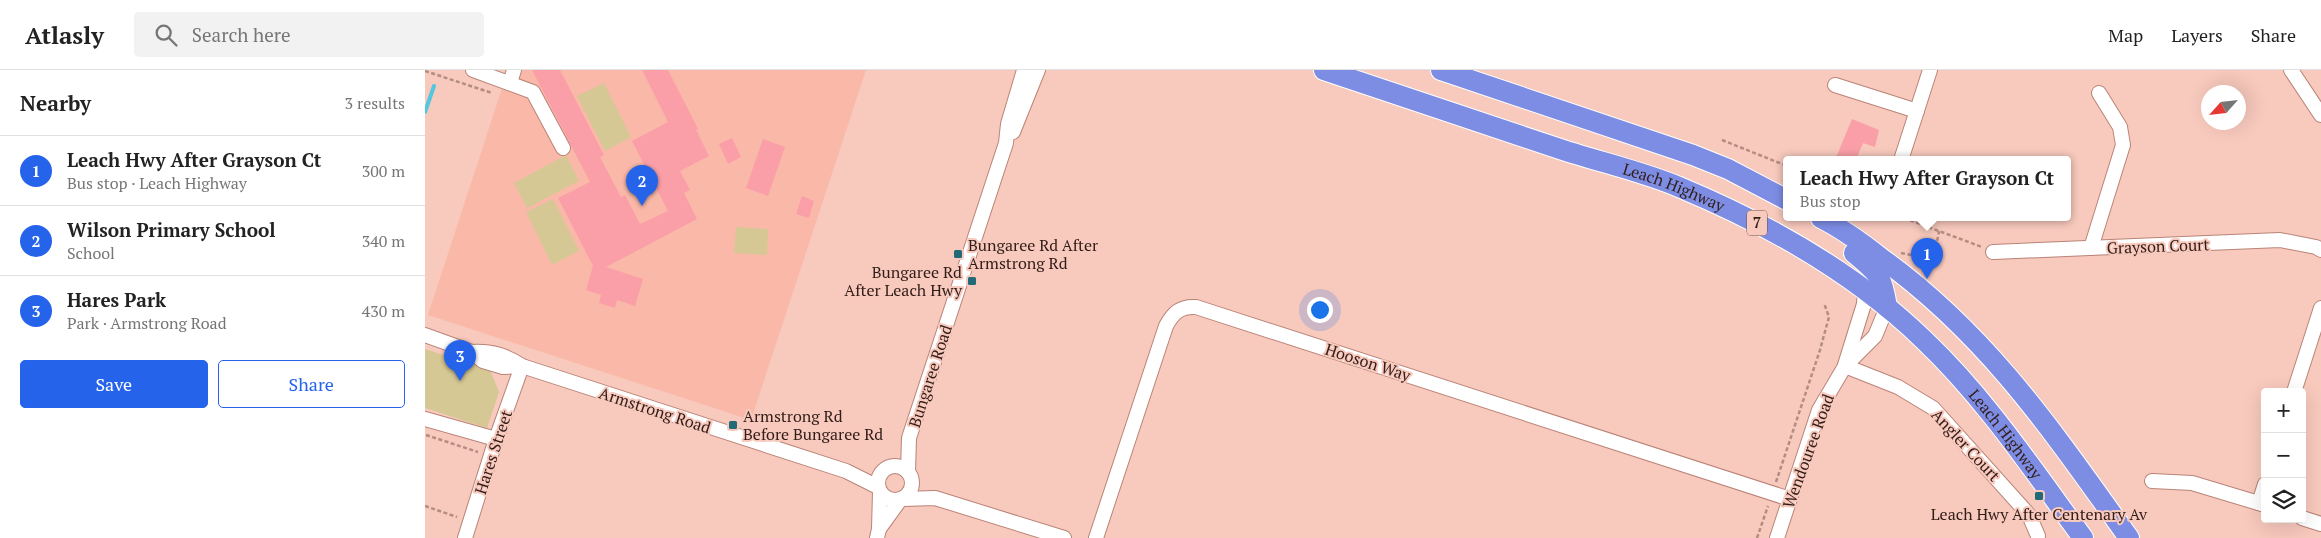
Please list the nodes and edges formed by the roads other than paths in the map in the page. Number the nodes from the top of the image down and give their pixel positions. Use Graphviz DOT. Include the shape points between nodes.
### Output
graph roads {
  1 [pos="1024,70"];
  2 [pos="1038,70"];
  3 [pos="1324,70"];
  4 [pos="1441,70"];
  5 [pos="1930,70"];
  6 [pos="2291,70"];
  7 [pos="479,72"];
  8 [pos="508,77"];
  9 [pos="1835,85"];
  10 [pos="2099,93"];
  11 [pos="1917,112"];
  12 [pos="2321,114"];
  13 [pos="1006,143"];
  14 [pos="563,148"];
  15 [pos="1902,156"];
  16 [pos="1783,198"];
  17 [pos="1814,221"];
  18 [pos="1827,221"];
  19 [pos="2091,248"];
  20 [pos="2321,250"];
  21 [pos="1993,252"];
  22 [pos="1865,290"];
  23 [pos="1887,307"];
  24 [pos="2321,308"];
  25 [pos="425,335"];
  26 [pos="522,366"];
  27 [pos="1845,366"];
  28 [pos="2295,388"];
  29 [pos="425,419"];
  30 [pos="909,438"];
  31 [pos="496,439"];
  32 [pos="887,467"];
  33 [pos="846,471"];
  34 [pos="910,475"];
  35 [pos="2152,481"];
  36 [pos="879,490"];
  37 [pos="935,498"];
  38 [pos="902,499"];
  39 [pos="1790,499"];
  40 [pos="2261,504"];
  41 [pos="2306,519"];
  42 [pos="2321,524"];
  43 [pos="878,534"];
  44 [pos="2038,536"];
  45 [pos="465,538"];
  46 [pos="1064,538"];
  47 [pos="1096,538"];
  48 [pos="1777,538"];
  49 [pos="2083,538"];
  50 [pos="2129,538"];
  1 -- 13 [label="street, Bungaree Road" via="1008,124"];
  2 -- 13 [label="street, Bungaree Road" via="1016,128"];
  3 -- 22 [label="highway, Leach Highway / 7" via="1677,186 1793,243"];
  4 -- 16 [label="highway, 7" via="1728,168"];
  5 -- 11 [label="street"];
  6 -- 12 [label="street"];
  7 -- 8 [label="street"];
  8 -- 14 [label="street" via="533,92"];
  9 -- 11 [label="street"];
  10 -- 19 [label="street" via="2120,127 2123,145"];
  11 -- 15 [label="street"];
  13 -- 30 [label="street, Bungaree Road"];
  17 -- 23 [label="highway" via="1879,274"];
  18 -- 50 [label="highway" via="1919,285 1983,346 2038,413"];
  19 -- 20 [label="street, Grayson Court" via="2281,240"];
  19 -- 21 [label="street, Grayson Court"];
  22 -- 23 [label="highway, Leach Highway / 7"];
  22 -- 27 [label="street, Wendouree Road" via="1864,304"];
  23 -- 27 [label="street, Wendouree Road" via="1875,336"];
  23 -- 49 [label="highway, Leach Highway / 7" via="1957,372"];
  24 -- 28 [label="street"];
  25 -- 26 [label="street, Armstrong Road" via="472,352 505,355"];
  26 -- 31 [label="street, Hares Street"];
  26 -- 33 [label="street, Armstrong Road"];
  27 -- 39 [label="street, Wendouree Road" via="1819,410"];
  27 -- 44 [label="street, Angler Court" via="1898,387 1933,408 2029,515"];
  29 -- 31 [label="street"];
  30 -- 32 [label="street, Bungaree Road"];
  30 -- 34 [label="street, Bungaree Road"];
  31 -- 45 [label="street, Hares Street"];
  32 -- 33 [label="street, Armstrong Road"];
  32 -- 34 [label="street" via="900,466"];
  32 -- 36 [label="street" via="879,476"];
  33 -- 36 [label="street, Armstrong Road"];
  34 -- 37 [label="street"];
  34 -- 38 [label="street" via="911,490"];
  35 -- 40 [label="street" via="2192,483"];
  36 -- 38 [label="street" via="889,500"];
  36 -- 43 [label="street"];
  37 -- 38 [label="street"];
  37 -- 46 [label="street"];
  38 -- 43 [label="street"];
  39 -- 47 [label="street, Hooson Way" via="1187,306 1175,313 1166,326"];
  39 -- 48 [label="street, Wendouree Road"];
  41 -- 42 [label="street"];
}
